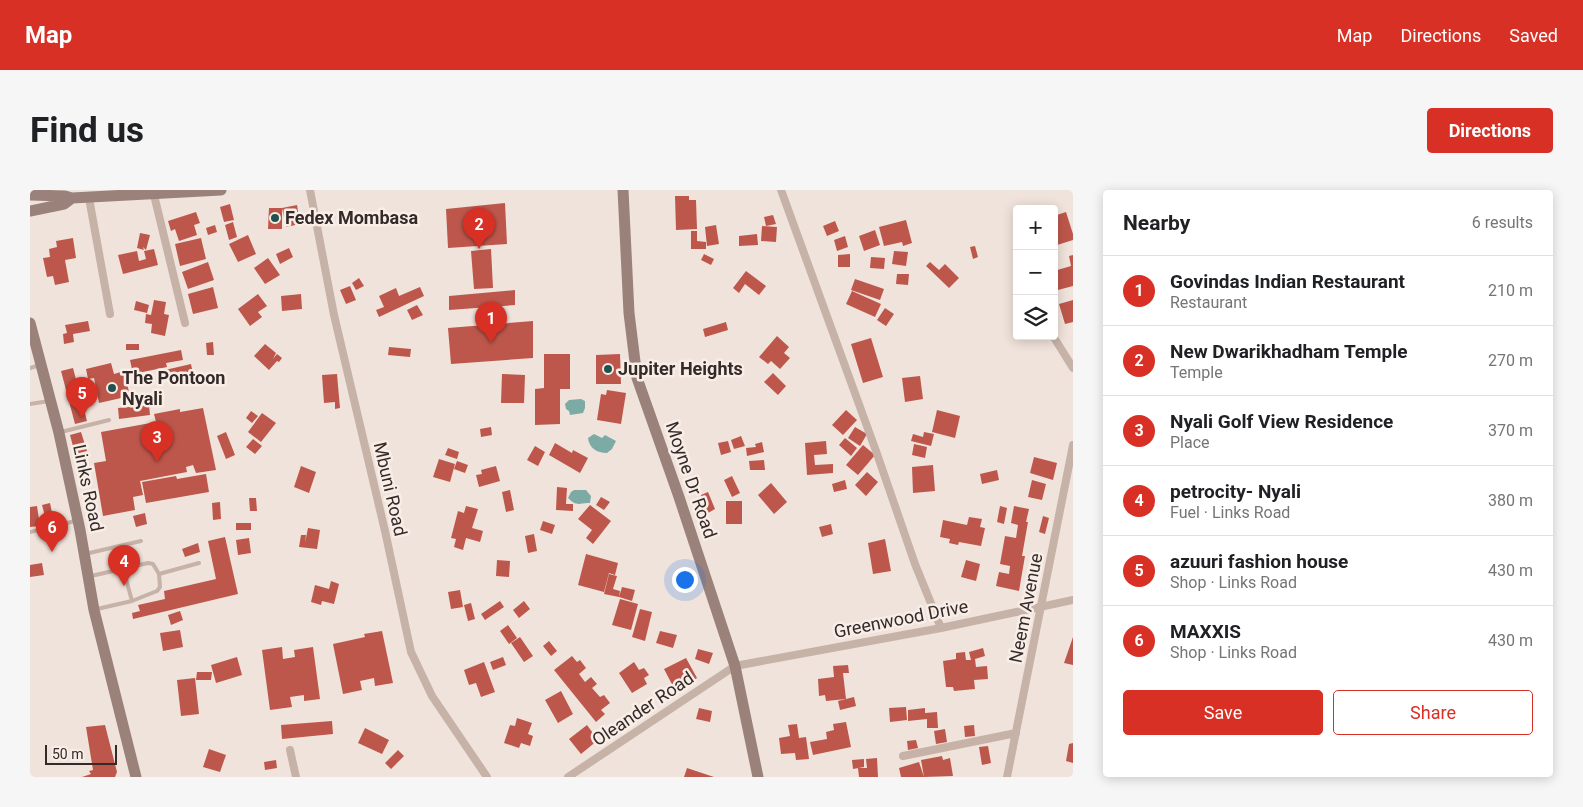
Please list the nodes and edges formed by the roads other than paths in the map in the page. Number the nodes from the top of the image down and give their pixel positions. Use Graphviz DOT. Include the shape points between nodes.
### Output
graph roads {
  1 [pos="221,190"];
  2 [pos="310,190"];
  3 [pos="623,190"];
  4 [pos="781,190"];
  5 [pos="30,195"];
  6 [pos="154,195"];
  7 [pos="72,198"];
  8 [pos="89,198"];
  9 [pos="30,211"];
  10 [pos="110,314"];
  11 [pos="185,322"];
  12 [pos="30,323"];
  13 [pos="1056,340"];
  14 [pos="35,366"];
  15 [pos="1073,368"];
  16 [pos="49,402"];
  17 [pos="30,404"];
  18 [pos="109,420"];
  19 [pos="58,433"];
  20 [pos="1073,445"];
  21 [pos="78,521"];
  22 [pos="30,532"];
  23 [pos="141,541"];
  24 [pos="84,554"];
  25 [pos="199,563"];
  26 [pos="122,568"];
  27 [pos="159,574"];
  28 [pos="88,576"];
  29 [pos="1073,600"];
  30 [pos="132,601"];
  31 [pos="1040,608"];
  32 [pos="94,610"];
  33 [pos="941,628"];
  34 [pos="735,666"];
  35 [pos="1016,733"];
  36 [pos="290,750"];
  37 [pos="902,756"];
  38 [pos="569,776"];
  39 [pos="136,777"];
  40 [pos="296,777"];
  41 [pos="487,777"];
  42 [pos="758,777"];
  43 [pos="1007,777"];
  1 -- 6 [label="main road"];
  2 -- 41 [label="street, Mbuni Road" via="334,315 411,652 432,696"];
  3 -- 34 [label="main road, Moyne Dr Road" via="628,313 637,378"];
  4 -- 33 [label="street"];
  5 -- 7 [label="main road"];
  6 -- 8 [label="main road"];
  6 -- 11 [label="street"];
  7 -- 8 [label="main road"];
  7 -- 9 [label="main road" via="64,204"];
  8 -- 10 [label="street"];
  12 -- 14 [label="main road, Links Road"];
  13 -- 15 [label="street"];
  14 -- 16 [label="main road, Links Road"];
  16 -- 17 [label="lane"];
  16 -- 19 [label="main road, Links Road"];
  18 -- 19 [label="lane"];
  19 -- 21 [label="main road, Links Road"];
  20 -- 31 [label="street, Neem Avenue"];
  21 -- 22 [label="lane"];
  21 -- 24 [label="main road, Links Road"];
  23 -- 24 [label="lane"];
  24 -- 28 [label="main road, Links Road"];
  25 -- 27 [label="lane"];
  26 -- 27 [label="lane" via="148,563 153,564"];
  26 -- 28 [label="lane"];
  26 -- 30 [label="lane"];
  27 -- 30 [label="lane" via="160,587 157,591"];
  28 -- 32 [label="main road, Links Road"];
  29 -- 31 [label="street, Greenwood Drive"];
  30 -- 32 [label="lane"];
  31 -- 33 [label="street, Greenwood Drive"];
  31 -- 35 [label="street, Neem Avenue"];
  32 -- 39 [label="main road, Links Road"];
  33 -- 34 [label="street, Greenwood Drive"];
  34 -- 38 [label="street, Oleander Road"];
  34 -- 42 [label="main road, Moyne Dr Road"];
  35 -- 37 [label="street"];
  35 -- 43 [label="street, Neem Avenue"];
  36 -- 40 [label="street"];
}
